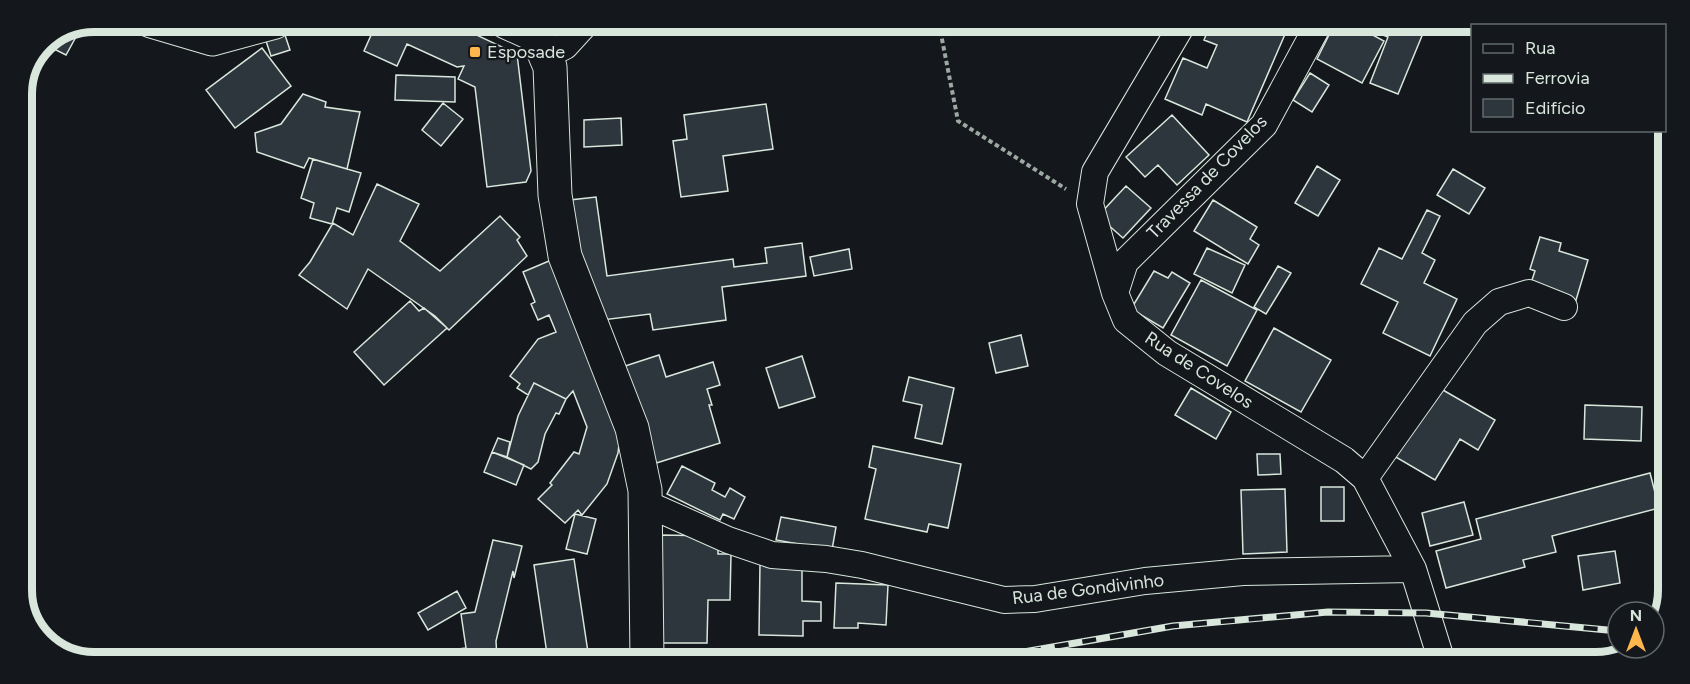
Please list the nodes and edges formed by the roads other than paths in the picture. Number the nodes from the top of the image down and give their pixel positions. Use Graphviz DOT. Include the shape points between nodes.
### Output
graph roads {
  1 [pos="188,32"];
  2 [pos="238,32"];
  3 [pos="528,32"];
  4 [pos="578,32"];
  5 [pos="1178,32"];
  6 [pos="1314,32"];
  7 [pos="545,56"];
  8 [pos="1115,293"];
  9 [pos="1564,307"];
  10 [pos="1365,478"];
  11 [pos="645,503"];
  12 [pos="1413,569"];
  13 [pos="647,652"];
  14 [pos="1439,652"];
  1 -- 2 [label="main road" via="212,39"];
  3 -- 7 [label="main road" via="537,36"];
  4 -- 7 [label="street" via="565,46"];
  5 -- 8 [label="street, Rua de Covelos" via="1095,172 1090,204"];
  6 -- 8 [label="street, Travessa de Covelos" via="1264,125 1125,262"];
  7 -- 11 [label="main road" via="550,67 555,195 565,256 632,428"];
  8 -- 10 [label="street, Rua de Covelos" via="1126,320 1167,353 1344,460"];
  9 -- 10 [label="street" via="1529,293 1499,302 1475,323"];
  10 -- 12 [label="street"];
  11 -- 12 [label="street, Rua de Gondivinho" via="772,555 862,565 1004,600 1243,572"];
  11 -- 13 [label="main road"];
  12 -- 14 [label="street"];
}
